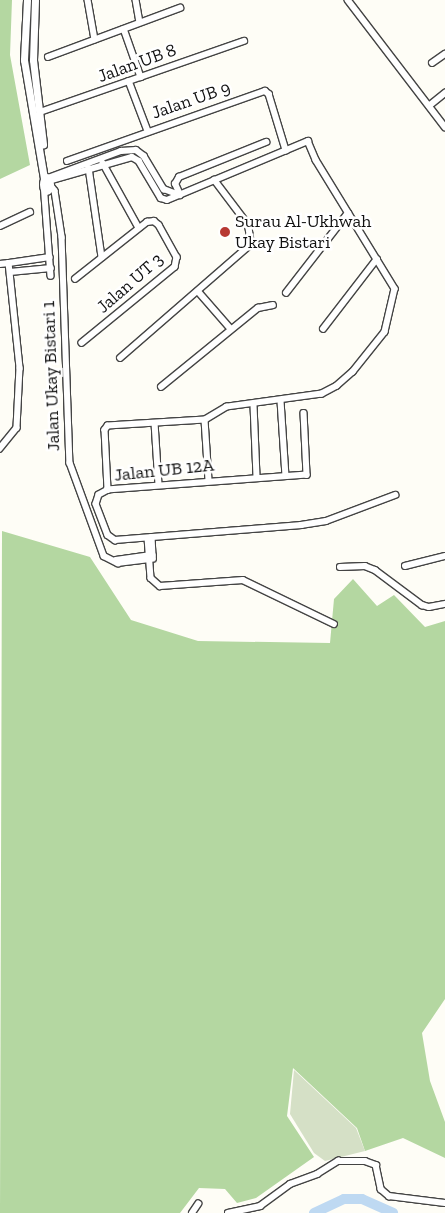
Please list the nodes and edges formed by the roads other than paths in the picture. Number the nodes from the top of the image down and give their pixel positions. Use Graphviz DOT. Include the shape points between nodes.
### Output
graph roads {
  1 [pos="27,0"];
  2 [pos="34,0"];
  3 [pos="88,0"];
  4 [pos="136,0"];
  5 [pos="348,0"];
  6 [pos="180,8"];
  7 [pos="140,22"];
  8 [pos="124,29"];
  9 [pos="95,39"];
  10 [pos="244,41"];
  11 [pos="445,54"];
  12 [pos="48,57"];
  13 [pos="432,63"];
  14 [pos="141,78"];
  15 [pos="130,81"];
  16 [pos="445,93"];
  17 [pos="429,106"];
  18 [pos="40,112"];
  19 [pos="445,127"];
  20 [pos="148,131"];
  21 [pos="266,142"];
  22 [pos="286,150"];
  23 [pos="101,159"];
  24 [pos="66,160"];
  25 [pos="104,166"];
  26 [pos="89,167"];
  27 [pos="47,180"];
  28 [pos="214,180"];
  29 [pos="180,194"];
  30 [pos="30,212"];
  31 [pos="348,213"];
  32 [pos="0,226"];
  33 [pos="138,228"];
  34 [pos="50,257"];
  35 [pos="102,257"];
  36 [pos="377,259"];
  37 [pos="29,260"];
  38 [pos="9,263"];
  39 [pos="0,264"];
  40 [pos="51,268"];
  41 [pos="30,270"];
  42 [pos="10,272"];
  43 [pos="51,276"];
  44 [pos="75,279"];
  45 [pos="198,291"];
  46 [pos="286,293"];
  47 [pos="272,305"];
  48 [pos="231,329"];
  49 [pos="323,329"];
  50 [pos="82,343"];
  51 [pos="120,358"];
  52 [pos="161,387"];
  53 [pos="281,401"];
  54 [pos="254,405"];
  55 [pos="304,413"];
  56 [pos="205,420"];
  57 [pos="155,423"];
  58 [pos="0,449"];
  59 [pos="286,476"];
  60 [pos="257,477"];
  61 [pos="209,480"];
  62 [pos="159,485"];
  63 [pos="108,490"];
  64 [pos="395,495"];
  65 [pos="150,538"];
  66 [pos="445,556"];
  67 [pos="151,557"];
  68 [pos="405,566"];
  69 [pos="340,567"];
  70 [pos="445,604"];
  71 [pos="334,624"];
  72 [pos="445,1203"];
  73 [pos="198,1204"];
  74 [pos="192,1213"];
  75 [pos="228,1213"];
  1 -- 27 [label="street, Jalan Ukay Bistari 1" via="24,60"];
  2 -- 18 [label="street, Jalan Ukay Bistari 1" via="33,60"];
  3 -- 9 [label="street"];
  4 -- 7 [label="street"];
  5 -- 17 [label="street"];
  6 -- 7 [label="street"];
  7 -- 8 [label="street"];
  8 -- 9 [label="street"];
  8 -- 14 [label="street"];
  9 -- 12 [label="street"];
  10 -- 14 [label="street, Jalan UB 8"];
  11 -- 13 [label="street"];
  14 -- 15 [label="street, Jalan UB 8"];
  15 -- 18 [label="street, Jalan UB 8"];
  15 -- 20 [label="street"];
  16 -- 17 [label="street"];
  17 -- 19 [label="street"];
  18 -- 27 [label="street, Jalan Ukay Bistari 1"];
  20 -- 22 [label="street, Jalan UB 9" via="268,91"];
  20 -- 24 [label="street, Jalan UB 9"];
  21 -- 29 [label="street" via="179,177 176,184"];
  22 -- 28 [label="street"];
  22 -- 31 [label="street" via="308,141"];
  23 -- 25 [label="street"];
  23 -- 26 [label="street"];
  23 -- 29 [label="street" via="136,150 144,156 164,190"];
  25 -- 26 [label="street"];
  25 -- 29 [label="street" via="132,157 139,161 161,198 166,200"];
  25 -- 33 [label="street"];
  26 -- 27 [label="street"];
  26 -- 35 [label="street"];
  27 -- 34 [label="street, Jalan Ukay Bistari 1"];
  27 -- 67 [label="street, Jalan Ukay Bistari 1" via="55,191 62,237 70,463 92,532 104,556 112,561"];
  28 -- 29 [label="street"];
  28 -- 45 [label="street" via="248,225 251,244"];
  30 -- 32 [label="street"];
  31 -- 36 [label="street"];
  31 -- 46 [label="street"];
  33 -- 35 [label="street, Jalan UT 3"];
  33 -- 50 [label="street, Jalan UT 3" via="154,221 159,226 177,257 175,267"];
  34 -- 37 [label="street"];
  34 -- 40 [label="street, Jalan Ukay Bistari 1"];
  35 -- 44 [label="street, Jalan UT 3"];
  36 -- 49 [label="street"];
  36 -- 53 [label="street" via="395,289 388,326 353,372 338,386 322,394"];
  37 -- 38 [label="street"];
  37 -- 41 [label="street"];
  38 -- 39 [label="street"];
  38 -- 42 [label="street"];
  40 -- 41 [label="street"];
  40 -- 43 [label="street, Jalan Ukay Bistari 1"];
  41 -- 42 [label="street"];
  42 -- 58 [label="street" via="20,368 19,419 14,433"];
  45 -- 48 [label="street"];
  45 -- 51 [label="street"];
  47 -- 48 [label="street" via="258,308"];
  48 -- 52 [label="street"];
  53 -- 54 [label="street"];
  53 -- 59 [label="street"];
  54 -- 56 [label="street" via="227,407"];
  54 -- 60 [label="street"];
  55 -- 59 [label="street, Jalan UB 12A" via="307,475"];
  56 -- 57 [label="street"];
  56 -- 61 [label="street"];
  57 -- 62 [label="street"];
  57 -- 63 [label="street" via="106,428"];
  59 -- 60 [label="street, Jalan UB 12A"];
  60 -- 61 [label="street, Jalan UB 12A"];
  61 -- 62 [label="street, Jalan UB 12A"];
  62 -- 63 [label="street, Jalan UB 12A"];
  63 -- 65 [label="street, Jalan UB 12A" via="99,496 96,508 111,539"];
  64 -- 65 [label="street, Jalan UB 12A" via="326,521 259,530"];
  65 -- 67 [label="street"];
  66 -- 68 [label="street"];
  67 -- 71 [label="street" via="151,578 160,586 243,580"];
  69 -- 70 [label="street" via="365,566 422,605"];
  72 -- 75 [label="street" via="389,1196 381,1189 376,1165 365,1160 338,1161 317,1174 290,1184 260,1206"];
  73 -- 74 [label="street"];
}
